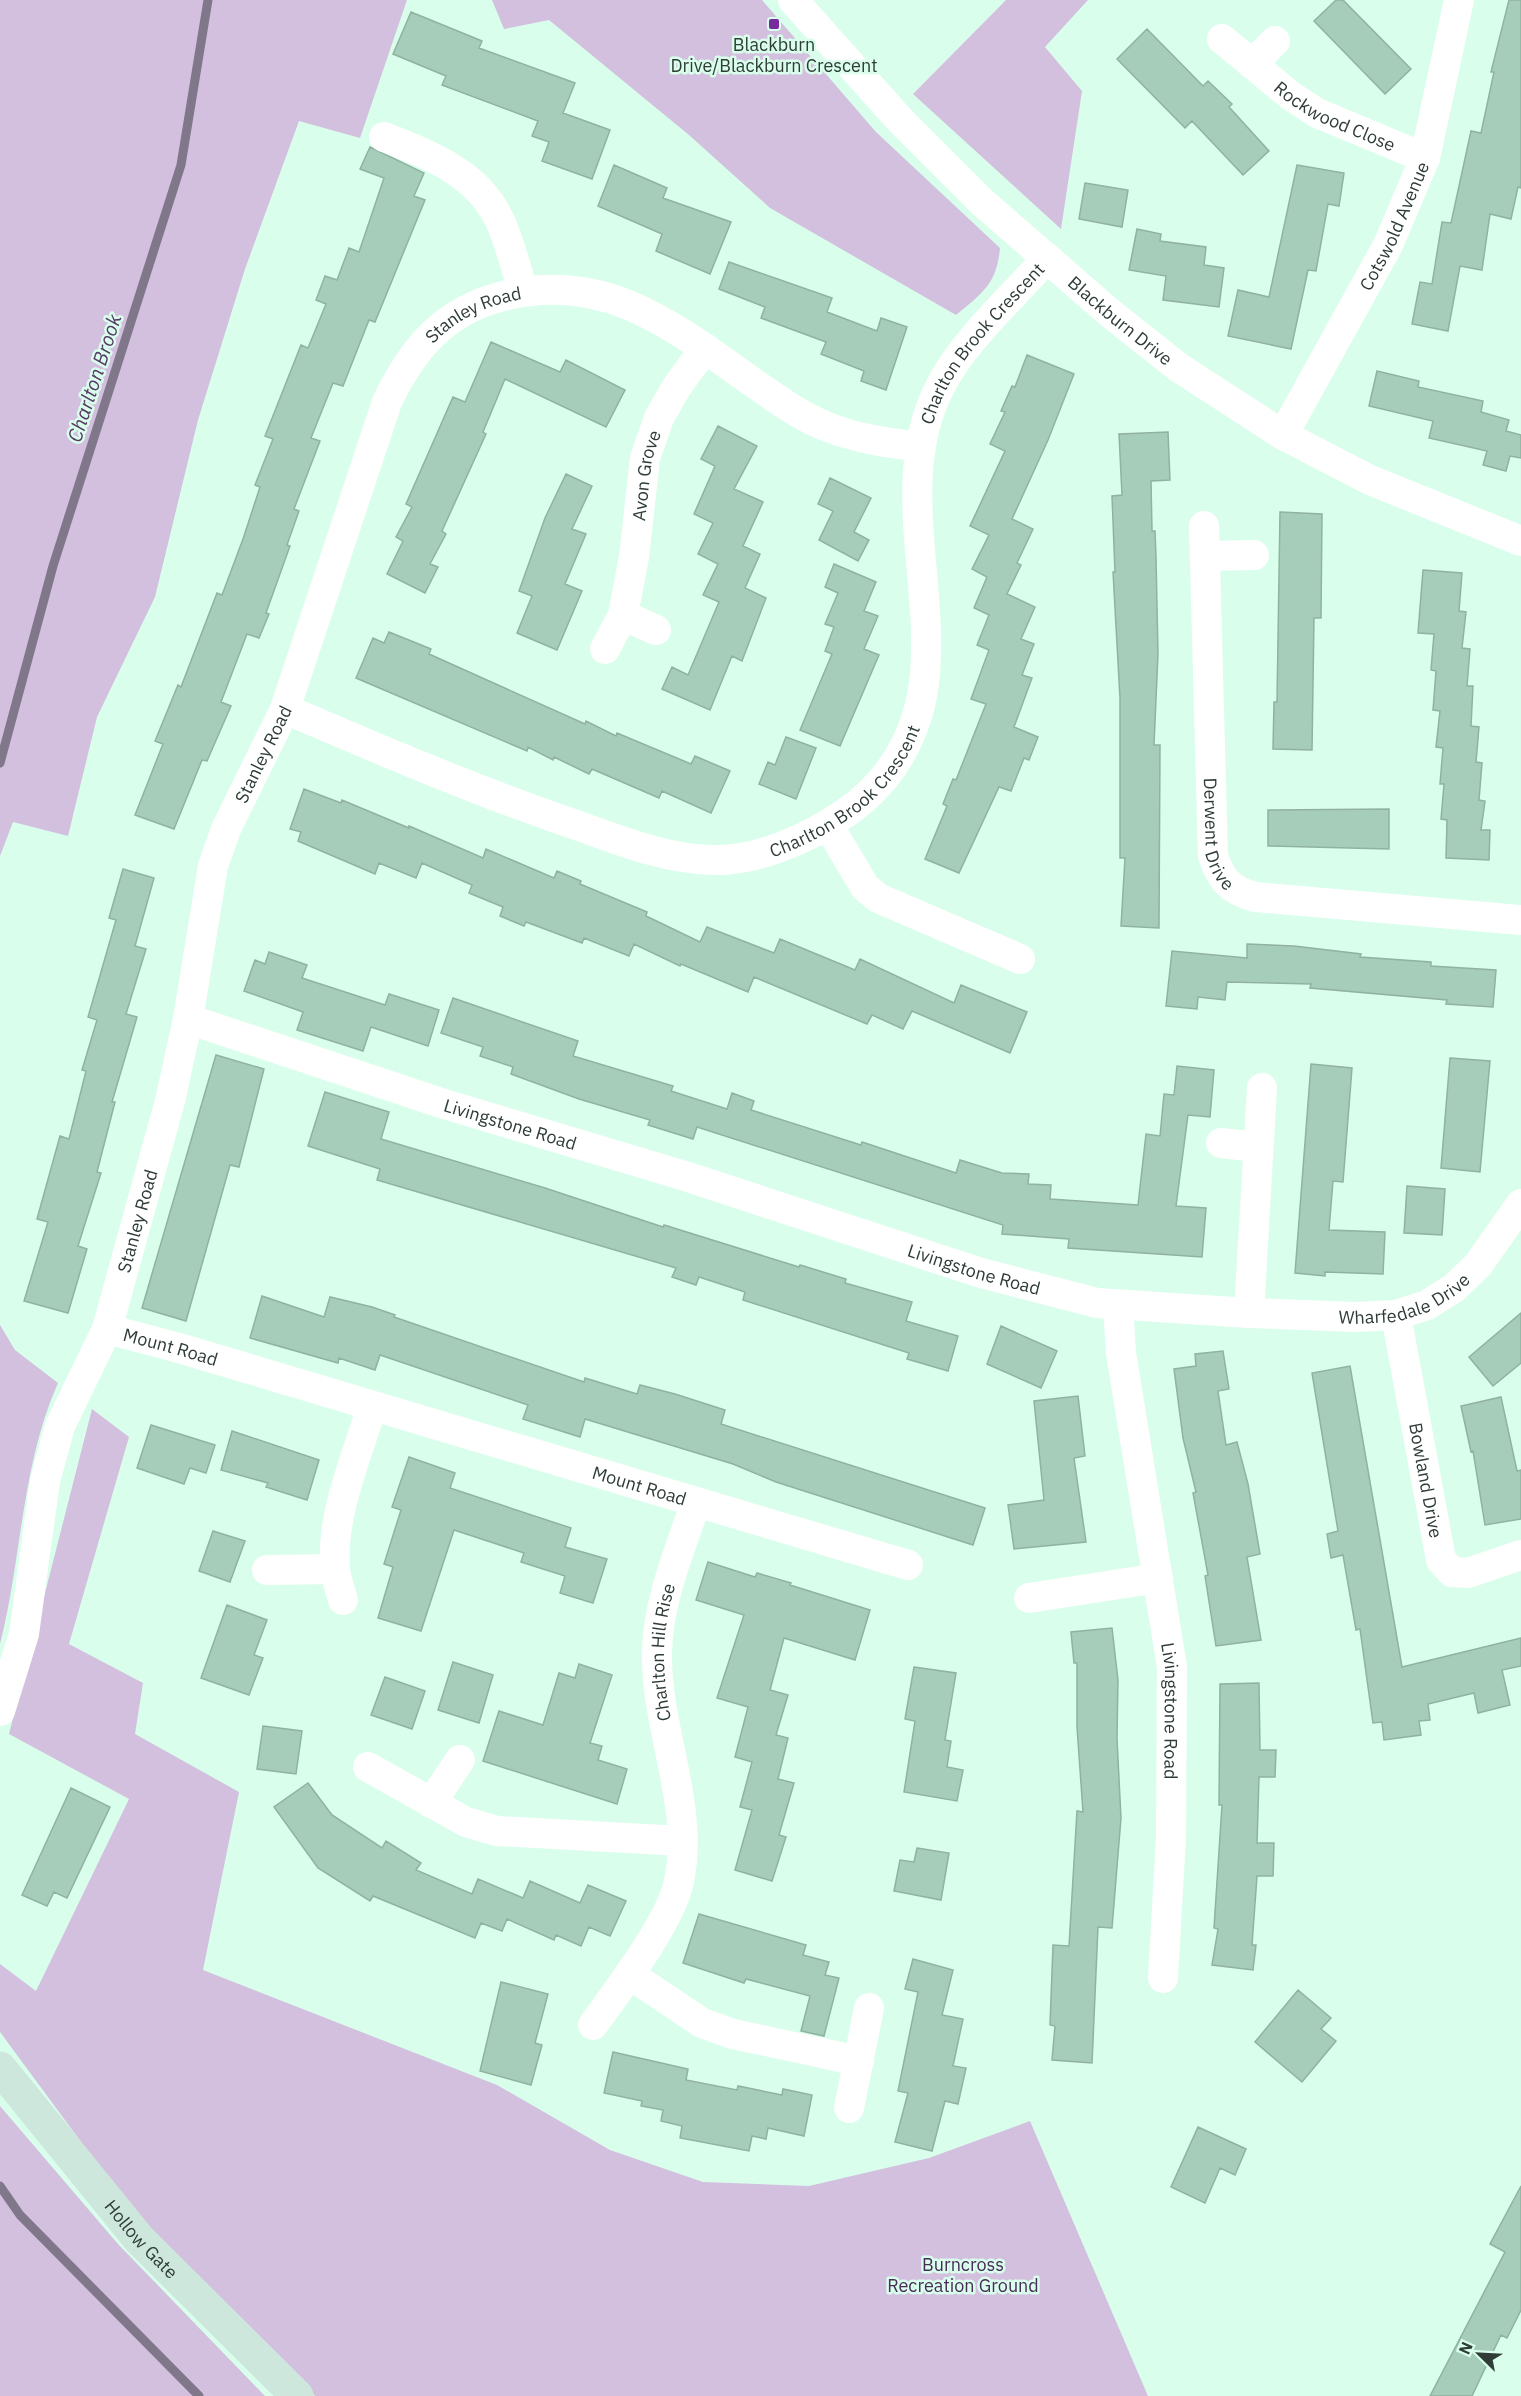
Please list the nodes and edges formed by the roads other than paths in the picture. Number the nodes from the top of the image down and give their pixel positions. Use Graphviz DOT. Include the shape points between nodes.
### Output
graph roads {
  1 [pos="793,0"];
  2 [pos="1459,0"];
  3 [pos="1222,39"];
  4 [pos="1275,41"];
  5 [pos="1252,64"];
  6 [pos="384,137"];
  7 [pos="1425,159"];
  8 [pos="1047,258"];
  9 [pos="523,291"];
  10 [pos="705,348"];
  11 [pos="1283,435"];
  12 [pos="921,447"];
  13 [pos="1204,526"];
  14 [pos="1521,541"];
  15 [pos="1254,555"];
  16 [pos="1205,556"];
  17 [pos="623,615"];
  18 [pos="656,630"];
  19 [pos="605,649"];
  20 [pos="285,709"];
  21 [pos="828,825"];
  22 [pos="1521,920"];
  23 [pos="1020,959"];
  24 [pos="188,1019"];
  25 [pos="1262,1088"];
  26 [pos="1221,1143"];
  27 [pos="1257,1148"];
  28 [pos="1521,1204"];
  29 [pos="1118,1305"];
  30 [pos="1250,1313"];
  31 [pos="1396,1315"];
  32 [pos="107,1329"];
  33 [pos="372,1406"];
  34 [pos="696,1502"];
  35 [pos="1521,1555"];
  36 [pos="908,1565"];
  37 [pos="335,1569"];
  38 [pos="267,1570"];
  39 [pos="1158,1578"];
  40 [pos="1029,1598"];
  41 [pos="343,1600"];
  42 [pos="0,1711"];
  43 [pos="460,1760"];
  44 [pos="368,1767"];
  45 [pos="431,1803"];
  46 [pos="682,1841"];
  47 [pos="629,1974"];
  48 [pos="1163,1978"];
  49 [pos="869,2008"];
  50 [pos="593,2025"];
  51 [pos="858,2061"];
  52 [pos="0,2068"];
  53 [pos="849,2108"];
  54 [pos="297,2396"];
  1 -- 8 [label="street, Blackburn Drive" via="899,119 982,202"];
  2 -- 7 [label="street, Cotswold Avenue"];
  3 -- 5 [label="street, Rockwood Close"];
  4 -- 5 [label="street"];
  5 -- 7 [label="street, Rockwood Close" via="1317,113"];
  6 -- 9 [label="street" via="423,152 480,189 500,221"];
  7 -- 11 [label="street, Cotswold Avenue" via="1388,245"];
  8 -- 11 [label="street, Blackburn Drive" via="1178,367"];
  8 -- 12 [label="street, Charlton Brook Crescent" via="957,360 940,386"];
  9 -- 10 [label="street, Stanley Road" via="564,288 596,293 650,314"];
  9 -- 20 [label="street, Stanley Road" via="479,302 446,322 403,369 387,402"];
  10 -- 12 [label="street, Stanley Road" via="789,407 827,427 872,440"];
  10 -- 17 [label="street, Avon Grove" via="659,418 645,458"];
  11 -- 14 [label="street, Blackburn Drive" via="1370,480"];
  12 -- 21 [label="street, Charlton Brook Crescent" via="917,489 926,626 925,680 919,716 905,749 884,780"];
  13 -- 16 [label="street, Derwent Drive"];
  15 -- 16 [label="street"];
  16 -- 22 [label="street, Derwent Drive" via="1213,856 1228,886 1255,897"];
  17 -- 18 [label="street"];
  17 -- 19 [label="street, Avon Grove"];
  20 -- 21 [label="street, Charlton Brook Crescent" via="439,775 646,849 684,858 744,857 806,837"];
  20 -- 24 [label="street, Stanley Road" via="226,829 213,866"];
  21 -- 23 [label="street" via="865,887 878,898"];
  24 -- 29 [label="street, Livingstone Road" via="981,1273"];
  24 -- 32 [label="street, Stanley Road" via="170,1101"];
  25 -- 27 [label="street"];
  26 -- 27 [label="street"];
  27 -- 30 [label="street"];
  28 -- 31 [label="street, Wharfedale Drive" via="1478,1265 1454,1288 1427,1305"];
  29 -- 30 [label="street, Wharfedale Drive"];
  29 -- 39 [label="street, Livingstone Road" via="1121,1353"];
  30 -- 31 [label="street, Wharfedale Drive"];
  31 -- 35 [label="street, Bowland Drive" via="1441,1560 1452,1572 1468,1573"];
  32 -- 33 [label="street, Mount Road"];
  32 -- 42 [label="street, Stanley Road" via="60,1426 45,1481 24,1634"];
  33 -- 34 [label="street, Mount Road"];
  33 -- 37 [label="street" via="345,1494 336,1537"];
  34 -- 36 [label="street, Mount Road"];
  34 -- 46 [label="street, Charlton Hill Rise" via="658,1629 657,1653"];
  37 -- 38 [label="street"];
  37 -- 41 [label="street"];
  39 -- 40 [label="street"];
  39 -- 48 [label="street, Livingstone Road" via="1172,1667 1173,1758"];
  43 -- 45 [label="street"];
  44 -- 45 [label="street"];
  45 -- 46 [label="street" via="466,1822 497,1831"];
  46 -- 47 [label="street, Charlton Hill Rise" via="679,1882 670,1907"];
  47 -- 50 [label="street, Charlton Hill Rise"];
  47 -- 51 [label="street" via="702,2023 733,2034"];
  49 -- 51 [label="street"];
  51 -- 53 [label="street"];
  52 -- 54 [label="street, Hollow Gate" via="139,2239"];
}
